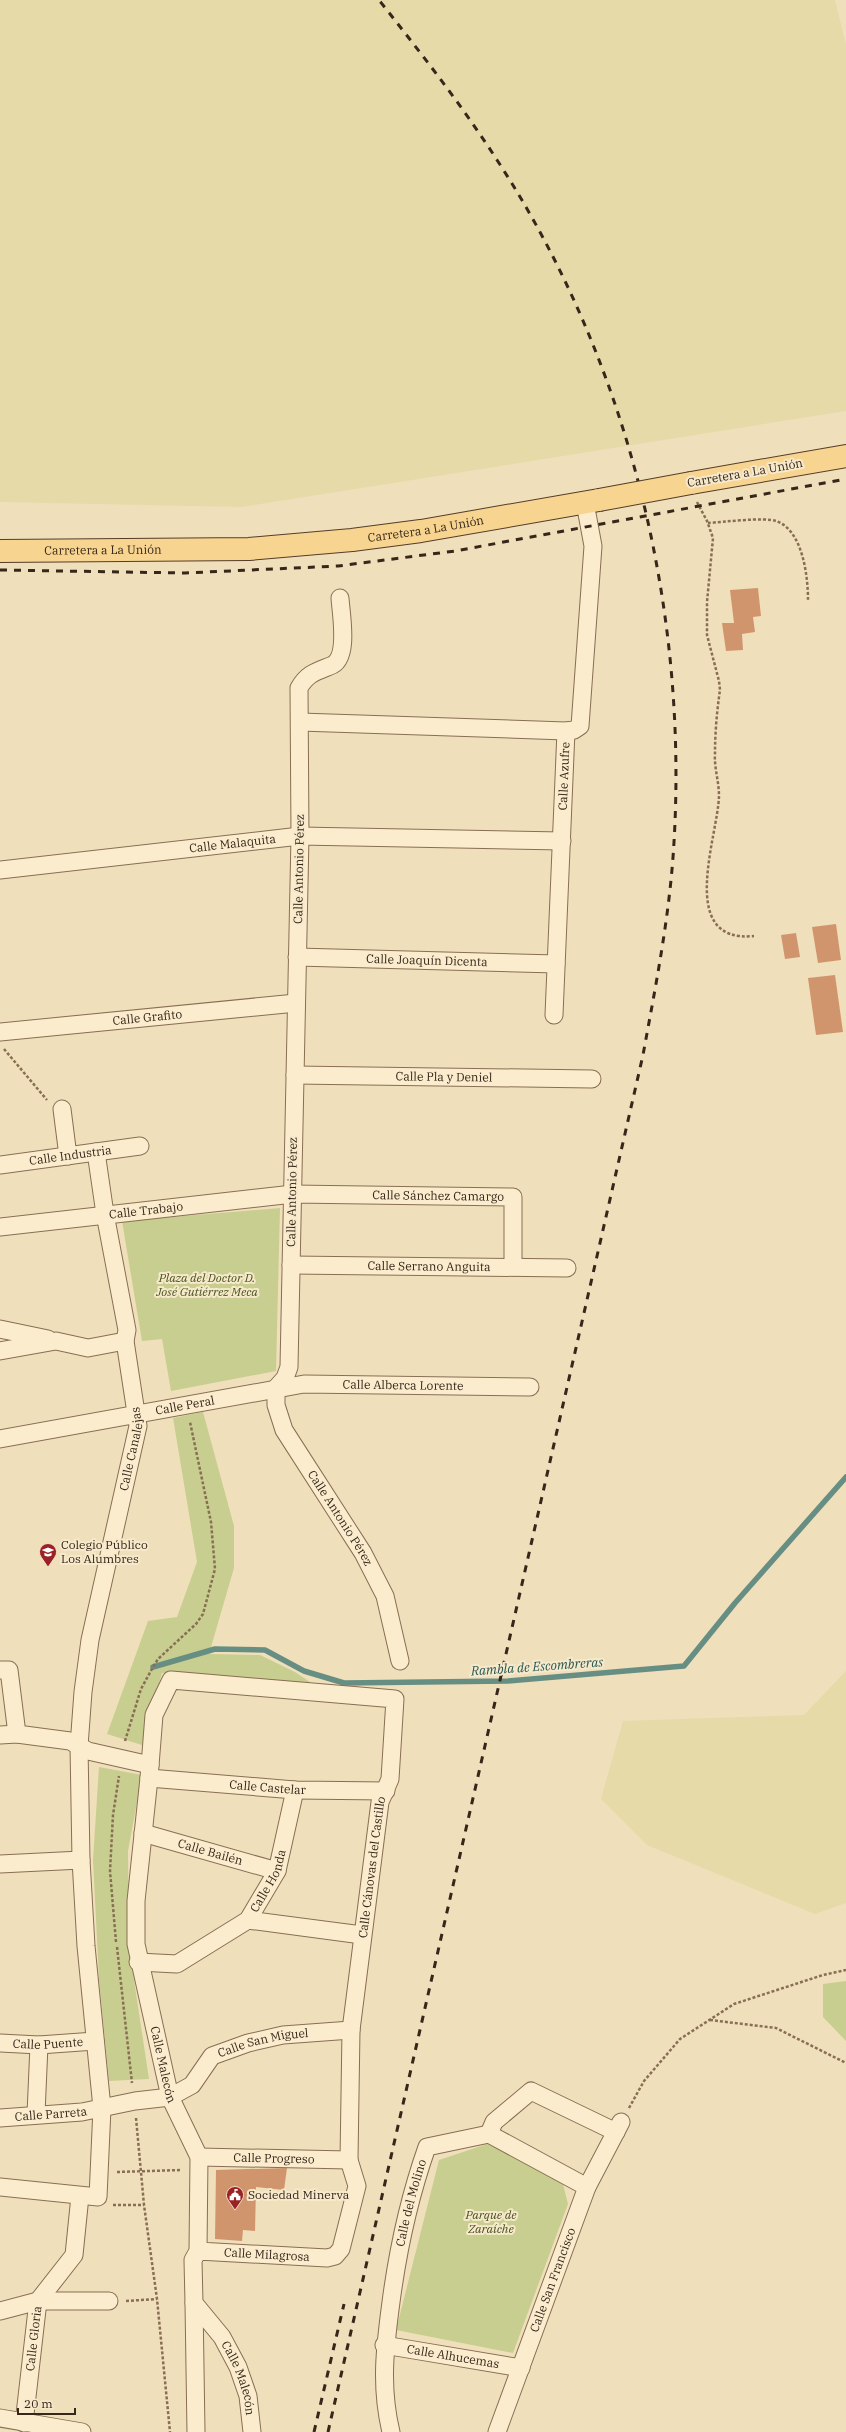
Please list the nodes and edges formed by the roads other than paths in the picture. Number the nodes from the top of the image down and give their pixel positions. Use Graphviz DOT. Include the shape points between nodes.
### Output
graph roads {
  1 [pos="846,456"];
  2 [pos="592,502"];
  3 [pos="0,551"];
  4 [pos="340,598"];
  5 [pos="300,722"];
  6 [pos="566,731"];
  7 [pos="300,836"];
  8 [pos="562,841"];
  9 [pos="0,870"];
  10 [pos="297,957"];
  11 [pos="556,964"];
  12 [pos="296,1003"];
  13 [pos="554,1015"];
  14 [pos="0,1032"];
  15 [pos="295,1075"];
  16 [pos="592,1079"];
  17 [pos="56,1106"];
  18 [pos="140,1146"];
  19 [pos="96,1152"];
  20 [pos="68,1156"];
  21 [pos="0,1165"];
  22 [pos="292,1194"];
  23 [pos="105,1214"];
  24 [pos="0,1227"];
  25 [pos="290,1265"];
  26 [pos="513,1267"];
  27 [pos="567,1268"];
  28 [pos="0,1329"];
  29 [pos="56,1341"];
  30 [pos="125,1341"];
  31 [pos="0,1351"];
  32 [pos="530,1387"];
  33 [pos="276,1388"];
  34 [pos="138,1414"];
  35 [pos="0,1439"];
  36 [pos="400,1661"];
  37 [pos="0,1670"];
  38 [pos="171,1680"];
  39 [pos="17,1734"];
  40 [pos="0,1735"];
  41 [pos="80,1746"];
  42 [pos="150,1772"];
  43 [pos="295,1790"];
  44 [pos="386,1791"];
  45 [pos="143,1833"];
  46 [pos="81,1860"];
  47 [pos="0,1864"];
  48 [pos="277,1871"];
  49 [pos="248,1920"];
  50 [pos="362,1935"];
  51 [pos="138,1962"];
  52 [pos="351,2030"];
  53 [pos="95,2041"];
  54 [pos="0,2043"];
  55 [pos="39,2045"];
  56 [pos="170,2098"];
  57 [pos="102,2108"];
  58 [pos="36,2114"];
  59 [pos="0,2118"];
  60 [pos="489,2134"];
  61 [pos="199,2157"];
  62 [pos="349,2160"];
  63 [pos="0,2187"];
  64 [pos="587,2187"];
  65 [pos="80,2196"];
  66 [pos="198,2251"];
  67 [pos="335,2256"];
  68 [pos="38,2301"];
  69 [pos="116,2301"];
  70 [pos="194,2303"];
  71 [pos="0,2311"];
  72 [pos="384,2345"];
  73 [pos="521,2368"];
  74 [pos="0,2418"];
  75 [pos="24,2423"];
  76 [pos="82,2432"];
  77 [pos="196,2432"];
  78 [pos="252,2432"];
  79 [pos="391,2432"];
  80 [pos="497,2432"];
  1 -- 2 [label="main road, Carretera a La Unión, bridge"];
  2 -- 3 [label="main road, Carretera a La Unión" via="421,531 250,549"];
  2 -- 6 [label="street" via="593,546 582,718 580,726"];
  4 -- 5 [label="street, Calle Antonio Pérez" via="343,648 339,660 332,666 318,669 305,677 299,688"];
  5 -- 6 [label="street, Calle Azufre"];
  5 -- 7 [label="street, Calle Antonio Pérez"];
  6 -- 8 [label="street, Calle Azufre"];
  7 -- 8 [label="street, Calle Malaquita"];
  7 -- 9 [label="street, Calle Malaquita"];
  7 -- 10 [label="street, Calle Antonio Pérez"];
  8 -- 11 [label="street, Calle Azufre"];
  10 -- 11 [label="street, Calle Joaquín Dicenta"];
  10 -- 12 [label="street, Calle Antonio Pérez"];
  11 -- 13 [label="street, Calle Azufre"];
  12 -- 14 [label="street, Calle Grafito"];
  12 -- 15 [label="street, Calle Antonio Pérez"];
  15 -- 16 [label="street, Calle Pla y Deniel"];
  15 -- 22 [label="street, Calle Antonio Pérez"];
  17 -- 20 [label="street"];
  18 -- 19 [label="street, Calle Industria"];
  19 -- 20 [label="street, Calle Industria"];
  19 -- 23 [label="street, Calle Canalejas"];
  20 -- 21 [label="street, Calle Industria"];
  22 -- 23 [label="street, Calle Trabajo"];
  22 -- 25 [label="street, Calle Antonio Pérez"];
  22 -- 26 [label="street, Calle Sánchez Camargo" via="513,1197"];
  23 -- 24 [label="street, Calle Trabajo"];
  23 -- 30 [label="street, Calle Canalejas" via="127,1330"];
  25 -- 26 [label="street, Calle Serrano Anguita"];
  25 -- 33 [label="street, Calle Antonio Pérez" via="289,1368 285,1378"];
  26 -- 27 [label="street, Calle Serrano Anguita"];
  28 -- 29 [label="street"];
  29 -- 30 [label="street" via="88,1348"];
  29 -- 31 [label="street"];
  30 -- 34 [label="street, Calle Canalejas"];
  32 -- 33 [label="street, Calle Alberca Lorente" via="304,1384"];
  33 -- 34 [label="street, Calle Peral"];
  33 -- 36 [label="street, Calle Antonio Pérez" via="276,1405 284,1430 363,1553 385,1596"];
  34 -- 35 [label="street, Calle Peral"];
  34 -- 41 [label="street, Calle Canalejas" via="138,1426 90,1640 83,1692"];
  37 -- 39 [label="street" via="10,1670"];
  38 -- 42 [label="street, Calle Malecón" via="154,1715"];
  38 -- 44 [label="street, Calle Cánovas del Castillo" via="395,1699 390,1779"];
  39 -- 40 [label="street, Calle Castelar"];
  39 -- 41 [label="street, Calle Castelar" via="70,1741"];
  41 -- 42 [label="street, Calle Castelar"];
  41 -- 46 [label="street"];
  42 -- 43 [label="street, Calle Castelar"];
  42 -- 45 [label="street, Calle Malecón"];
  43 -- 44 [label="street, Calle Castelar"];
  43 -- 48 [label="street, Calle Honda"];
  44 -- 50 [label="street, Calle Cánovas del Castillo" via="380,1802"];
  45 -- 48 [label="street, Calle Bailén"];
  45 -- 51 [label="street, Calle Malecón" via="136,1901"];
  46 -- 47 [label="street"];
  46 -- 53 [label="street"];
  48 -- 49 [label="street, Calle Honda"];
  49 -- 50 [label="street"];
  49 -- 51 [label="street, Calle Honda" via="177,1964"];
  50 -- 52 [label="street, Calle Cánovas del Castillo"];
  51 -- 56 [label="street, Calle Malecón"];
  52 -- 56 [label="street, Calle San Miguel" via="283,2035 248,2043 212,2056 192,2085"];
  52 -- 62 [label="street, Calle Cánovas del Castillo"];
  53 -- 55 [label="street, Calle Puente"];
  53 -- 57 [label="street"];
  54 -- 55 [label="street, Calle Puente"];
  55 -- 58 [label="street"];
  56 -- 57 [label="street, Calle Parreta" via="135,2101"];
  56 -- 61 [label="street, Calle Malecón"];
  57 -- 58 [label="street, Calle Parreta" via="82,2112"];
  57 -- 65 [label="street" via="103,2201"];
  58 -- 59 [label="street, Calle Parreta"];
  60 -- 64 [label="street"];
  60 -- 64 [label="street, Calle San Francisco" via="494,2122 531,2091 619,2127"];
  60 -- 72 [label="street, Calle del Molino" via="426,2148 399,2244"];
  61 -- 62 [label="street, Calle Progreso"];
  61 -- 66 [label="street, Calle Malecón"];
  62 -- 67 [label="street, Calle Cánovas del Castillo" via="357,2186 341,2249"];
  63 -- 65 [label="street"];
  64 -- 73 [label="street, Calle San Francisco"];
  65 -- 68 [label="street, Calle Gloria" via="74,2255"];
  66 -- 67 [label="street, Calle Milagrosa" via="327,2258"];
  66 -- 70 [label="street, Calle Malecón" via="193,2260"];
  68 -- 69 [label="street"];
  68 -- 71 [label="street"];
  68 -- 75 [label="street, Calle Gloria"];
  70 -- 77 [label="street"];
  70 -- 78 [label="street, Calle Malecón" via="222,2337 238,2367 248,2396"];
  72 -- 73 [label="street, Calle Alhucemas"];
  72 -- 79 [label="street, Calle del Molino" via="385,2406"];
  73 -- 80 [label="street, Calle San Francisco"];
  74 -- 75 [label="street"];
  75 -- 76 [label="street"];
}
